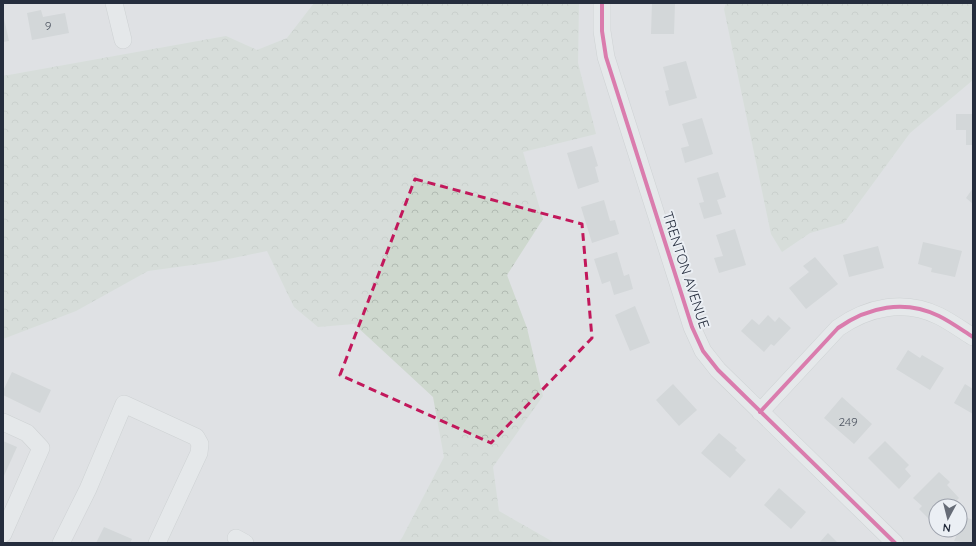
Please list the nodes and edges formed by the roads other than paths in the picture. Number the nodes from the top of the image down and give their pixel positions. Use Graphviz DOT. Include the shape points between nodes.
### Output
graph roads {
  1 [pos="114,3"];
  2 [pos="602,3"];
  3 [pos="123,40"];
  4 [pos="973,337"];
  5 [pos="760,412"];
  6 [pos="3,422"];
  7 [pos="3,534"];
  8 [pos="3,538"];
  9 [pos="15,543"];
  10 [pos="61,543"];
  11 [pos="157,543"];
  12 [pos="895,543"];
  1 -- 3 [label="street"];
  2 -- 5 [label="street, TRENTON AVENUE" via="602,31 606,57 692,327 704,351 718,370"];
  4 -- 5 [label="street" via="939,316 920,309 901,306 869,310 838,328"];
  5 -- 12 [label="street, TRENTON AVENUE"];
  6 -- 7 [label="street" via="27,433 41,448"];
  8 -- 9 [label="street"];
  10 -- 11 [label="street" via="88,489 124,404 196,437 200,444 199,453"];
}
